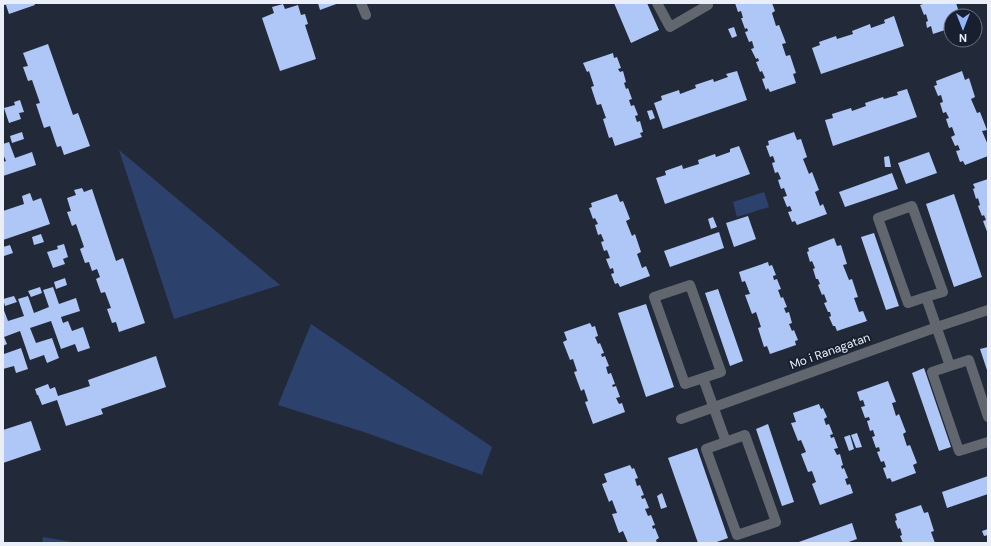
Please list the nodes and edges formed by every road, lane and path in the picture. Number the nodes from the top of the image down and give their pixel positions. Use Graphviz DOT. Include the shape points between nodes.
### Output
graph roads {
  1 [pos="361,3"];
  2 [pos="657,3"];
  3 [pos="706,3"];
  4 [pos="366,15"];
  5 [pos="926,297"];
  6 [pos="988,310"];
  7 [pos="937,327"];
  8 [pos="950,366"];
  9 [pos="703,378"];
  10 [pos="714,407"];
  11 [pos="988,417"];
  12 [pos="681,419"];
  13 [pos="726,442"];
  14 [pos="988,442"];
  1 -- 4 [label="street"];
  2 -- 3 [label="street" via="670,27 708,5"];
  5 -- 5 [label="street" via="908,303 878,218 912,206 943,292"];
  5 -- 7 [label="street"];
  6 -- 7 [label="street, Mo i Ranagatan"];
  7 -- 8 [label="street"];
  7 -- 10 [label="street, Mo i Ranagatan"];
  8 -- 11 [label="street" via="969,360"];
  8 -- 14 [label="street" via="932,372 959,452"];
  9 -- 9 [label="street" via="721,372 690,284 654,297 685,384"];
  9 -- 10 [label="street"];
  10 -- 12 [label="street, Mo i Ranagatan"];
  10 -- 13 [label="street"];
  13 -- 13 [label="street" via="706,449 737,535 776,522 745,435"];
}
